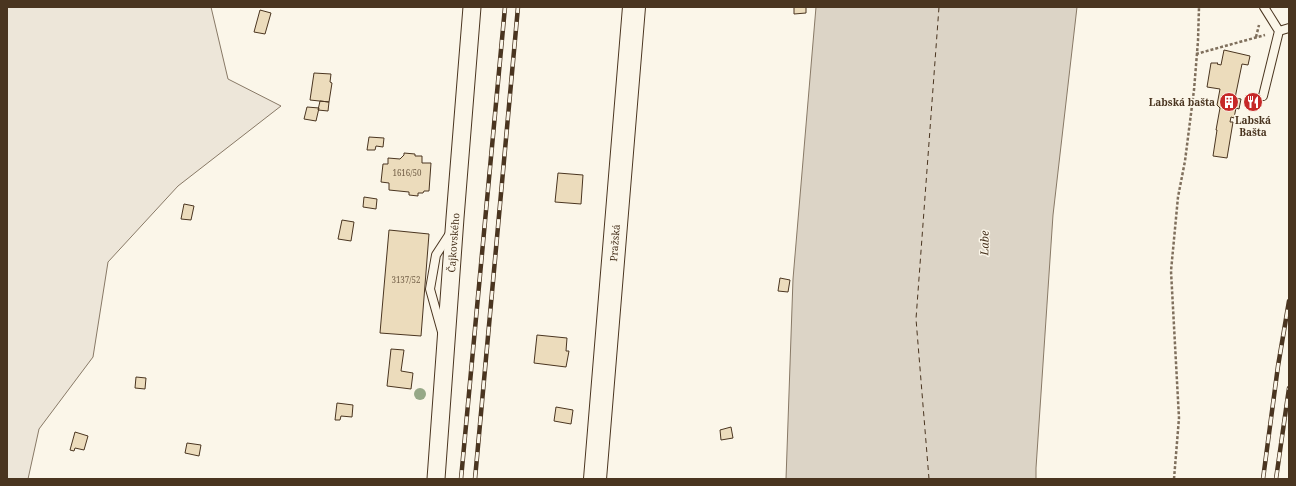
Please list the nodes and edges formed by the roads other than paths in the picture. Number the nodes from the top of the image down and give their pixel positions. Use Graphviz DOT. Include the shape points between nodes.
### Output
graph roads {
  1 [pos="472,7"];
  2 [pos="634,7"];
  3 [pos="1264,7"];
  4 [pos="1289,28"];
  5 [pos="1278,31"];
  6 [pos="1263,96"];
  7 [pos="436,479"];
  8 [pos="595,479"];
  1 -- 7 [label="street, Čajkovského"];
  2 -- 8 [label="main road, Pražská"];
  3 -- 5 [label="lane"];
  4 -- 5 [label="lane"];
  5 -- 6 [label="lane"];
}
